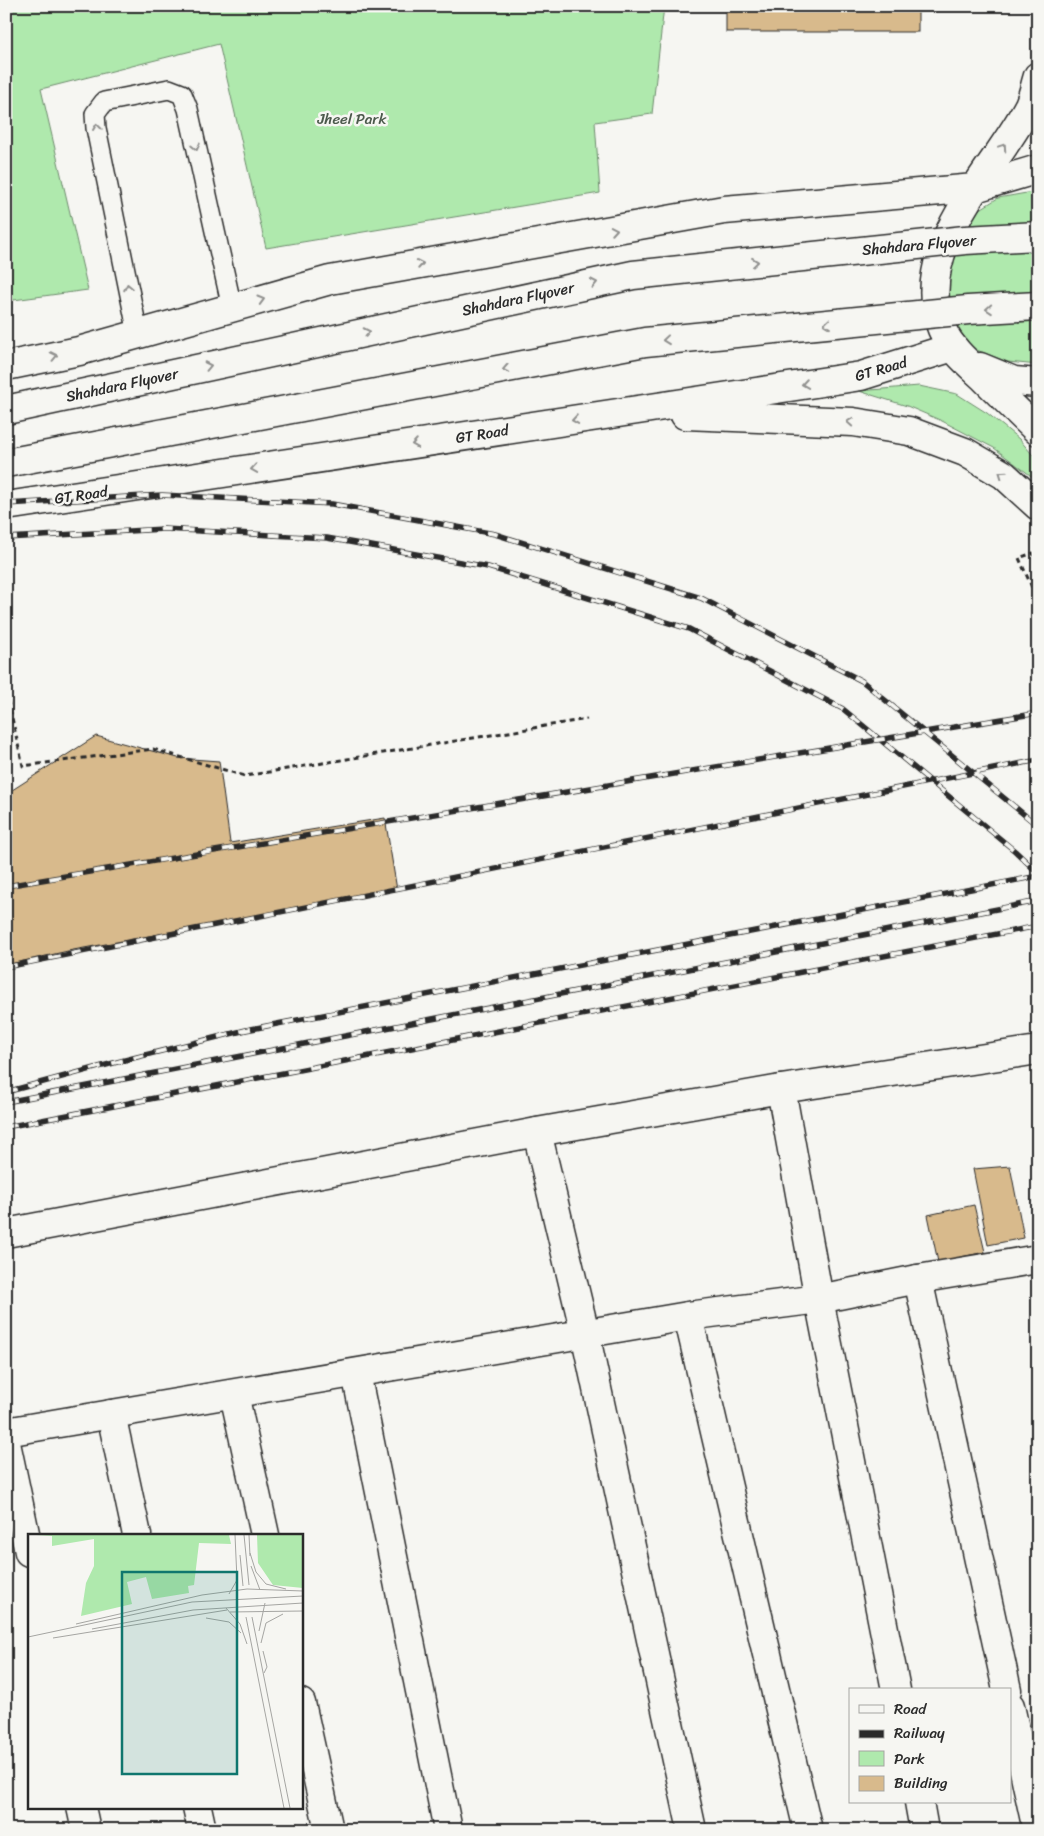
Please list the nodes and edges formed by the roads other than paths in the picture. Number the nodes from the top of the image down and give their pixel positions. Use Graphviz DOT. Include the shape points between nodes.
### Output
graph roads {
  1 [pos="1038,76"];
  2 [pos="1038,169"];
  3 [pos="976,188"];
  4 [pos="1038,236"];
  5 [pos="1038,306"];
  6 [pos="232,308"];
  7 [pos="138,334"];
  8 [pos="960,354"];
  9 [pos="6,366"];
  10 [pos="1038,383"];
  11 [pos="6,410"];
  12 [pos="624,412"];
  13 [pos="1038,431"];
  14 [pos="6,463"];
  15 [pos="6,506"];
  16 [pos="1038,506"];
  17 [pos="1038,1050"];
  18 [pos="781,1089"];
  19 [pos="537,1132"];
  20 [pos="6,1233"];
  21 [pos="1038,1259"];
  22 [pos="918,1279"];
  23 [pos="818,1300"];
  24 [pos="688,1316"];
  25 [pos="585,1333"];
  26 [pos="356,1373"];
  27 [pos="234,1394"];
  28 [pos="111,1414"];
  29 [pos="6,1432"];
  30 [pos="6,1442"];
  31 [pos="137,1534"];
  32 [pos="265,1534"];
  33 [pos="28,1547"];
  34 [pos="896,1688"];
  35 [pos="1007,1688"];
  36 [pos="302,1708"];
  37 [pos="1012,1715"];
  38 [pos="919,1804"];
  39 [pos="82,1808"];
  40 [pos="197,1808"];
  41 [pos="86,1830"];
  42 [pos="202,1830"];
  43 [pos="328,1830"];
  44 [pos="448,1830"];
  45 [pos="692,1830"];
  46 [pos="808,1830"];
  47 [pos="924,1830"];
  48 [pos="1037,1830"];
  3 -- 1 [label="main road, one-way" via="1030,103"];
  2 -- 3 [label="main road"];
  6 -- 3 [label="main road, one-way" via="330,280 724,210"];
  3 -- 8 [label="main road" via="945,240 934,285 942,330"];
  11 -- 4 [label="main road, Shahdara Flyover, one-way, bridge" via="633,274 965,240"];
  5 -- 14 [label="main road, one-way, bridge" via="645,342"];
  6 -- 7 [label="main road"];
  7 -- 6 [label="lane, one-way" via="96,128 96,114 104,102 169,89 182,94"];
  9 -- 7 [label="main road, one-way" via="79,351"];
  8 -- 10 [label="main road" via="1014,381"];
  8 -- 12 [label="main road, GT Road, one-way" via="861,376"];
  8 -- 13 [label="main road"];
  12 -- 15 [label="main road, GT Road, one-way"];
  16 -- 12 [label="main road, one-way" via="1004,475 965,452 910,431 853,422"];
  17 -- 18 [label="main road"];
  18 -- 19 [label="main road"];
  18 -- 23 [label="main road"];
  19 -- 20 [label="main road"];
  19 -- 25 [label="main road"];
  21 -- 22 [label="main road"];
  22 -- 23 [label="main road"];
  22 -- 35 [label="main road"];
  23 -- 24 [label="main road"];
  23 -- 34 [label="main road"];
  24 -- 25 [label="main road"];
  24 -- 46 [label="main road"];
  25 -- 26 [label="main road"];
  25 -- 45 [label="main road"];
  26 -- 27 [label="main road"];
  26 -- 44 [label="main road"];
  27 -- 28 [label="main road"];
  27 -- 32 [label="main road"];
  28 -- 29 [label="main road"];
  28 -- 31 [label="main road"];
  30 -- 33 [label="main road"];
  36 -- 43 [label="main road"];
  37 -- 48 [label="main road"];
  38 -- 47 [label="main road"];
  39 -- 41 [label="main road"];
  40 -- 42 [label="main road"];
}
